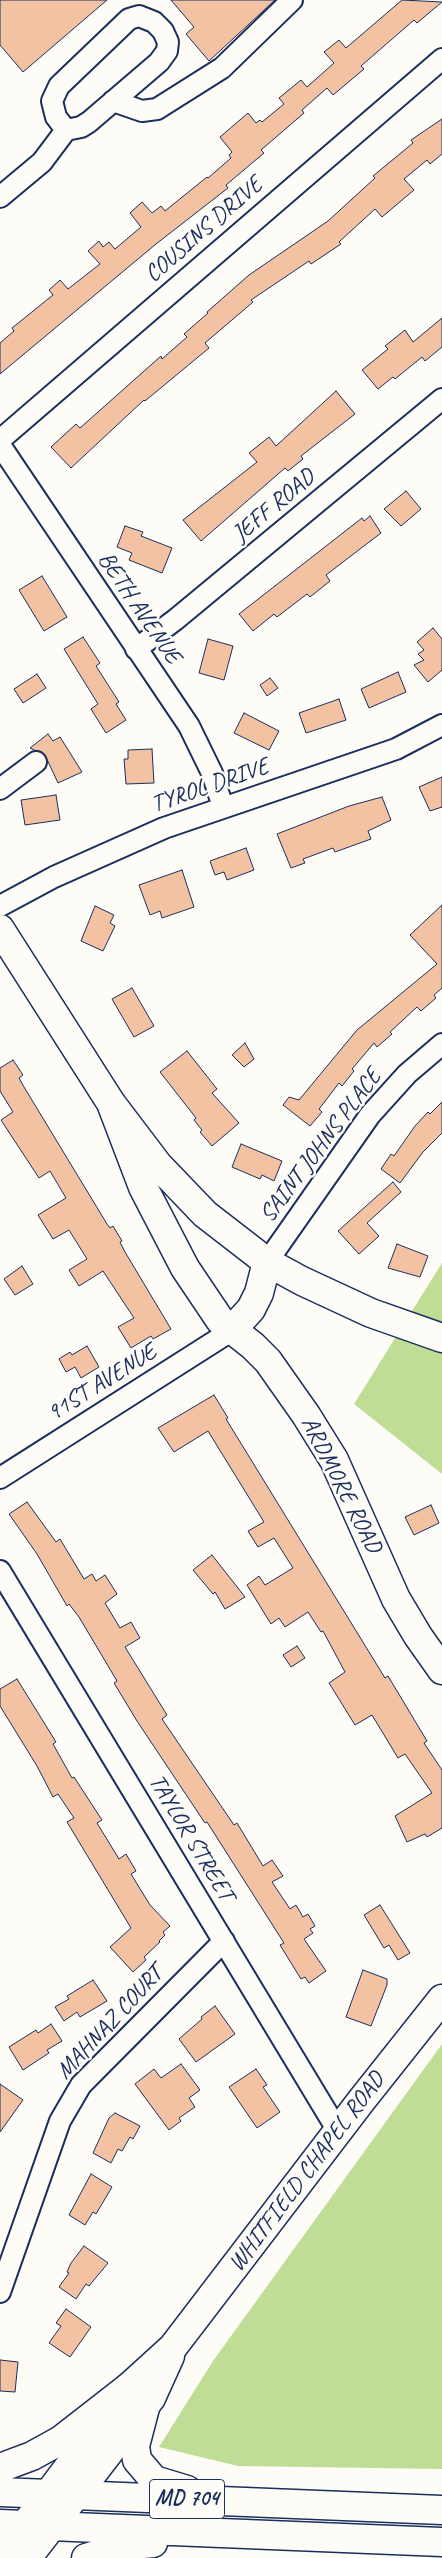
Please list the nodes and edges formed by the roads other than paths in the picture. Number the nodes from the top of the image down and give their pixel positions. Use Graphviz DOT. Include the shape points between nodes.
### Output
graph roads {
  1 [pos="292,0"];
  2 [pos="442,59"];
  3 [pos="113,101"];
  4 [pos="66,130"];
  5 [pos="0,197"];
  6 [pos="442,399"];
  7 [pos="0,440"];
  8 [pos="0,445"];
  9 [pos="136,649"];
  10 [pos="442,725"];
  11 [pos="36,762"];
  12 [pos="0,789"];
  13 [pos="223,806"];
  14 [pos="0,906"];
  15 [pos="0,928"];
  16 [pos="442,1044"];
  17 [pos="111,1103"];
  18 [pos="267,1262"];
  19 [pos="231,1331"];
  20 [pos="442,1338"];
  21 [pos="0,1478"];
  22 [pos="0,1571"];
  23 [pos="442,1670"];
  24 [pos="224,1940"];
  25 [pos="442,1998"];
  26 [pos="338,2131"];
  27 [pos="0,2292"];
  28 [pos="138,2396"];
  29 [pos="0,2468"];
  30 [pos="0,2492"];
  31 [pos="49,2493"];
  32 [pos="77,2495"];
  33 [pos="238,2500"];
  34 [pos="442,2510"];
  35 [pos="12,2525"];
  36 [pos="51,2526"];
  37 [pos="232,2534"];
  38 [pos="442,2542"];
  39 [pos="0,2558"];
  40 [pos="27,2558"];
  41 [pos="86,2558"];
  1 -- 3 [label="street" via="222,68 157,109 142,112"];
  2 -- 7 [label="street, COUSINS DRIVE"];
  3 -- 4 [label="street" via="81,127"];
  3 -- 4 [label="street" via="159,62 167,51 166,36 154,22 139,16 129,19 59,86 52,101 56,117"];
  4 -- 5 [label="street" via="42,162"];
  6 -- 9 [label="street, JEFF ROAD"];
  8 -- 9 [label="street, BETH AVENUE"];
  9 -- 13 [label="street, BETH AVENUE" via="188,726 212,773"];
  10 -- 13 [label="street, TYROL DRIVE" via="396,749"];
  11 -- 12 [label="street"];
  13 -- 14 [label="street, TYROL DRIVE" via="103,854"];
  15 -- 17 [label="street"];
  16 -- 18 [label="street, SAINT JOHNS PLACE" via="407,1074 370,1114"];
  17 -- 18 [label="street" via="183,1194"];
  17 -- 19 [label="street, ARDMORE ROAD" via="143,1187 185,1268 211,1309"];
  18 -- 19 [label="street" via="251,1309"];
  18 -- 20 [label="street" via="344,1302"];
  19 -- 21 [label="street, 91ST AVENUE"];
  19 -- 23 [label="street, ARDMORE ROAD" via="268,1361 311,1422 334,1460 396,1599"];
  22 -- 24 [label="street, TAYLOR STREET"];
  24 -- 26 [label="street, TAYLOR STREET"];
  24 -- 27 [label="street, MAHNAZ COURT" via="81,2085 60,2120"];
  25 -- 26 [label="street, WHITFIELD CHAPEL ROAD"];
  26 -- 28 [label="street, WHITFIELD CHAPEL ROAD"];
  28 -- 29 [label="street" via="32,2456"];
  28 -- 31 [label="street, WHITFIELD CHAPEL ROAD"];
  28 -- 32 [label="street, WHITFIELD CHAPEL ROAD"];
  28 -- 33 [label="street" via="135,2446 137,2460 143,2470 167,2486"];
  30 -- 31 [label="street, MD 704"];
  31 -- 32 [label="street, MD 704"];
  31 -- 35 [label="street, WHITFIELD CHAPEL ROAD"];
  32 -- 33 [label="street, MD 704"];
  32 -- 36 [label="street, WHITFIELD CHAPEL ROAD"];
  33 -- 34 [label="street, MD 704"];
  35 -- 36 [label="street, MD 704"];
  35 -- 39 [label="street, WHITFIELD CHAPEL ROAD"];
  36 -- 37 [label="street, MD 704"];
  36 -- 40 [label="street, WHITFIELD CHAPEL ROAD"];
  37 -- 38 [label="street, MD 704"];
  37 -- 41 [label="street" via="126,2546"];
}
